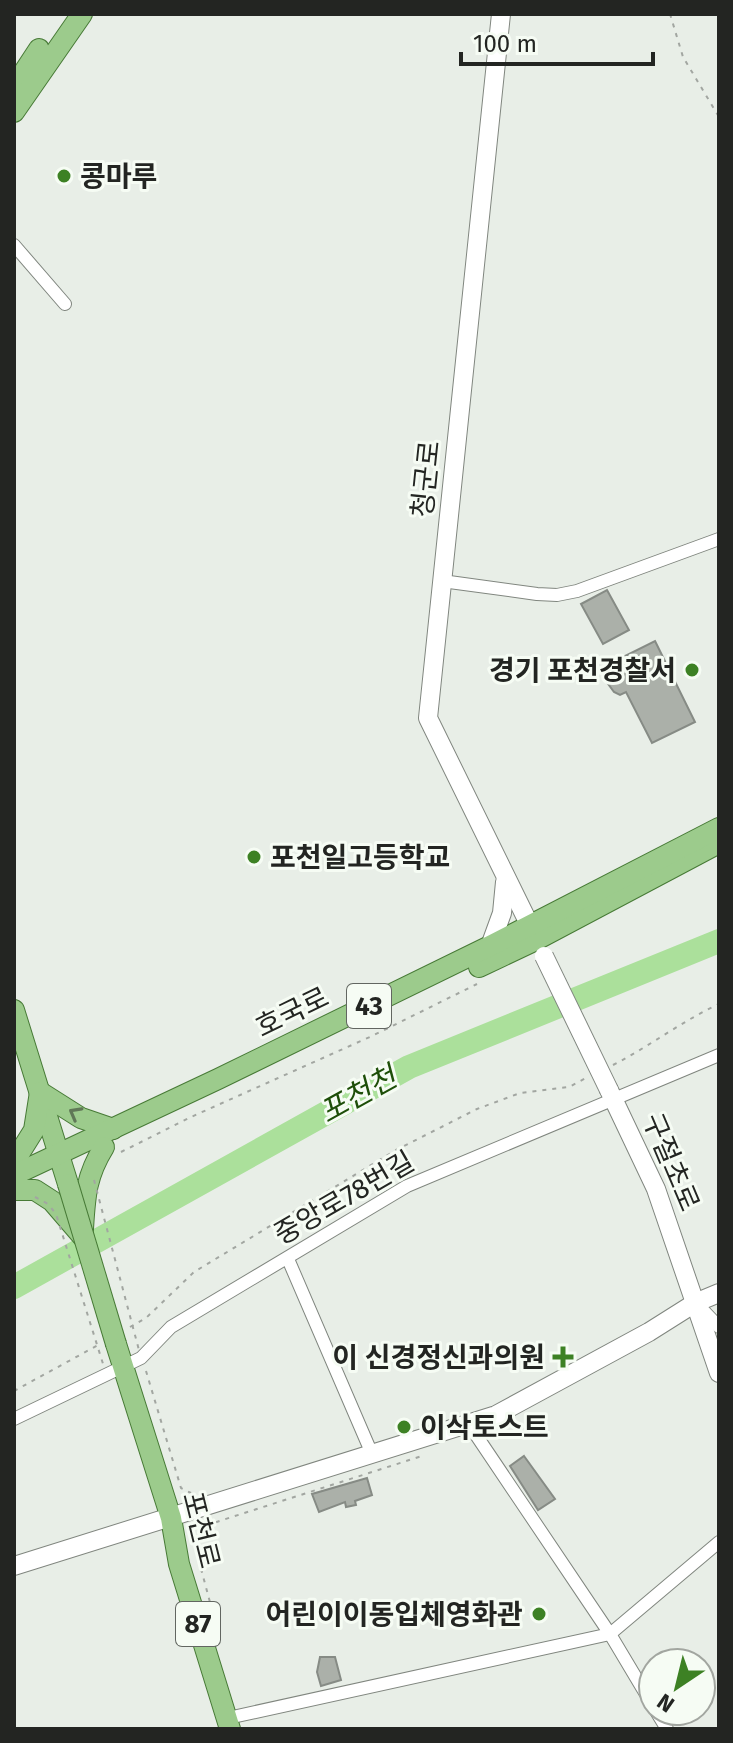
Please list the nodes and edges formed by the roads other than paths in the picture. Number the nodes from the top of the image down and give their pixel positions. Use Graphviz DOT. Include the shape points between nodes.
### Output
graph roads {
  1 [pos="66,14"];
  2 [pos="82,14"];
  3 [pos="501,14"];
  4 [pos="14,87"];
  5 [pos="14,112"];
  6 [pos="14,245"];
  7 [pos="65,304"];
  8 [pos="719,539"];
  9 [pos="442,581"];
  10 [pos="719,828"];
  11 [pos="719,843"];
  12 [pos="505,879"];
  13 [pos="536,941"];
  14 [pos="490,946"];
  15 [pos="14,1010"];
  16 [pos="719,1055"];
  17 [pos="40,1092"];
  18 [pos="611,1094"];
  19 [pos="110,1144"];
  20 [pos="14,1162"];
  21 [pos="64,1168"];
  22 [pos="14,1175"];
  23 [pos="14,1190"];
  24 [pos="83,1237"];
  25 [pos="288,1259"];
  26 [pos="719,1293"];
  27 [pos="695,1303"];
  28 [pos="719,1327"];
  29 [pos="127,1361"];
  30 [pos="719,1373"];
  31 [pos="14,1419"];
  32 [pos="468,1423"];
  33 [pos="372,1454"];
  34 [pos="171,1518"];
  35 [pos="719,1542"];
  36 [pos="14,1566"];
  37 [pos="610,1634"];
  38 [pos="637,1680"];
  39 [pos="229,1723"];
  1 -- 4 [label="main road"];
  2 -- 5 [label="main road"];
  3 -- 9 [label="street, 청군로"];
  6 -- 7 [label="street"];
  8 -- 9 [label="street" via="557,595"];
  9 -- 12 [label="street, 청군로" via="428,718"];
  10 -- 13 [label="main road, 호국로 / 43"];
  11 -- 13 [label="main road, 호국로 / 43"];
  12 -- 13 [label="street, 청군로"];
  12 -- 14 [label="street" via="502,913"];
  13 -- 14 [label="main road, 호국로 / 43"];
  13 -- 18 [label="street, 구절초로, bridge"];
  13 -- 19 [label="main road, 호국로 / 43"];
  14 -- 19 [label="main road, 호국로 / 43"];
  15 -- 17 [label="main road, 87"];
  16 -- 18 [label="street, 중앙로78번길"];
  19 -- 17 [label="main road, one-way"];
  17 -- 20 [label="main road" via="34,1130"];
  17 -- 21 [label="main road, 87"];
  18 -- 25 [label="street, 중앙로78번길" via="407,1186"];
  18 -- 27 [label="street, 구절초로" via="656,1189"];
  19 -- 21 [label="main road, 호국로 / 43"];
  19 -- 24 [label="main road, bridge" via="86,1191"];
  21 -- 22 [label="main road, 호국로 / 43"];
  21 -- 23 [label="main road, 호국로 / 43"];
  21 -- 24 [label="main road, 87, bridge"];
  23 -- 24 [label="main road, bridge" via="35,1190"];
  24 -- 29 [label="main road, 포천로 / 87, bridge"];
  25 -- 29 [label="street, 중앙로78번길" via="219,1296"];
  25 -- 33 [label="street"];
  26 -- 27 [label="street"];
  27 -- 28 [label="street"];
  27 -- 30 [label="street, 구절초로"];
  27 -- 32 [label="street" via="496,1415"];
  29 -- 31 [label="street, 중앙로78번길"];
  29 -- 34 [label="main road, 포천로 / 87"];
  32 -- 33 [label="street"];
  32 -- 37 [label="street"];
  33 -- 34 [label="street"];
  34 -- 36 [label="street"];
  34 -- 39 [label="main road, 포천로 / 87" via="179,1564"];
  35 -- 37 [label="street"];
  37 -- 38 [label="street"];
  37 -- 39 [label="street"];
}
